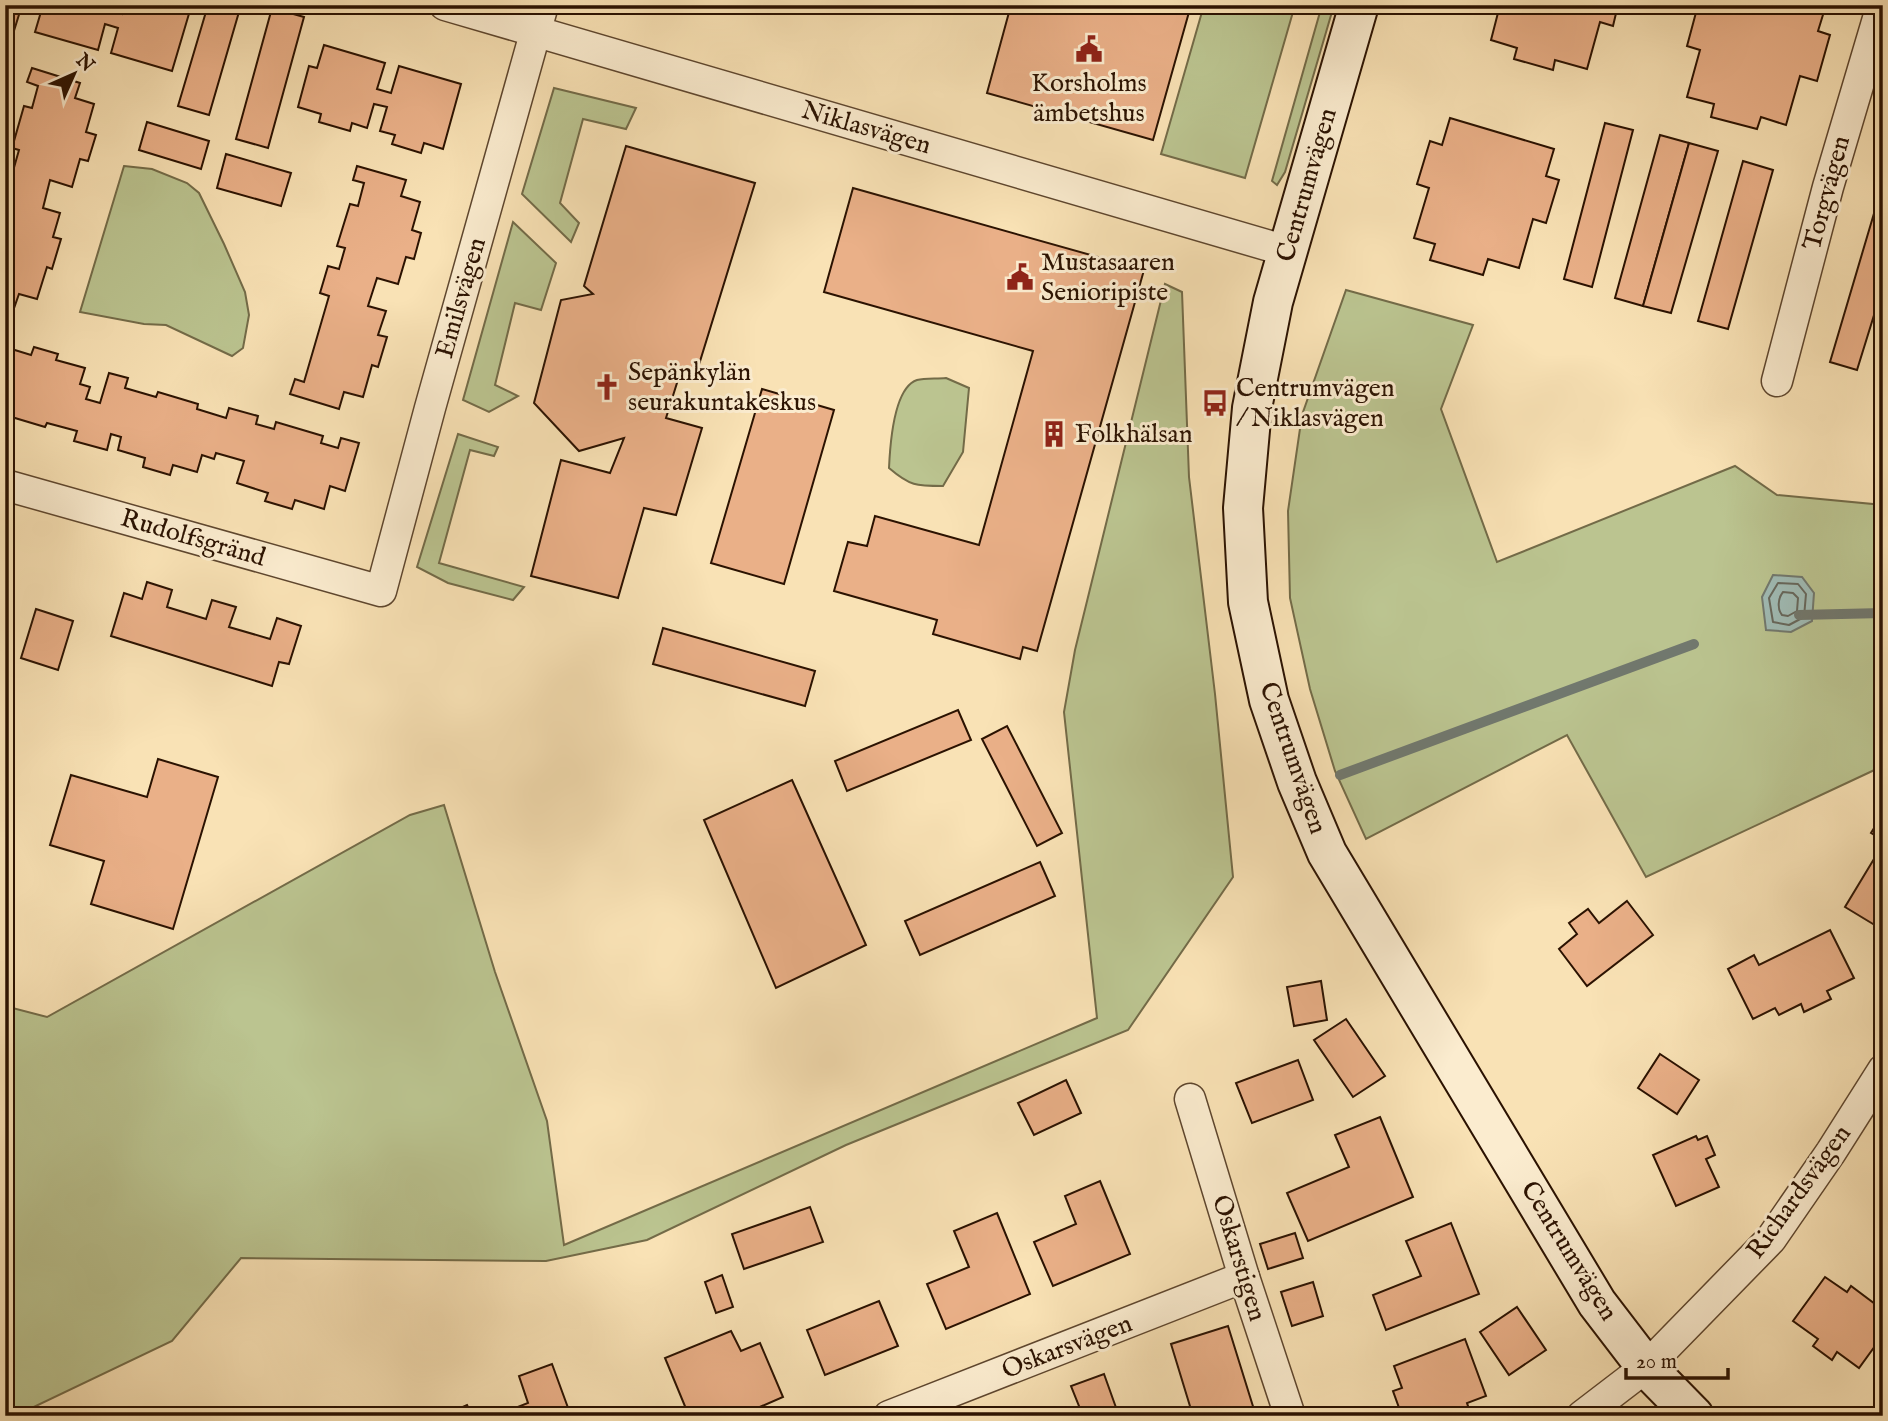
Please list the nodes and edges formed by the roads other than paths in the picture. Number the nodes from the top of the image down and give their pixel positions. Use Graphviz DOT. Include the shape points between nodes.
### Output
graph roads {
  1 [pos="445,5"];
  2 [pos="1359,5"];
  3 [pos="1882,5"];
  4 [pos="540,18"];
  5 [pos="1287,251"];
  6 [pos="1777,381"];
  7 [pos="5,485"];
  8 [pos="381,592"];
  9 [pos="1883,1070"];
  10 [pos="1190,1100"];
  11 [pos="1244,1278"];
  12 [pos="1646,1367"];
  13 [pos="889,1416"];
  14 [pos="1290,1416"];
  15 [pos="1582,1416"];
  16 [pos="1694,1416"];
  1 -- 4 [label="street, Niklasvägen"];
  2 -- 5 [label="main road, Centrumvägen"];
  3 -- 6 [label="street, Torgvägen"];
  4 -- 5 [label="street, Niklasvägen"];
  4 -- 8 [label="street, Emilsvägen"];
  5 -- 12 [label="main road, Centrumvägen" via="1252,408 1243,508 1248,602 1269,700 1326,853 1597,1303"];
  7 -- 8 [label="street, Rudolfsgränd"];
  9 -- 12 [label="street, Richardsvägen" via="1771,1239"];
  10 -- 11 [label="street, Oskarstigen"];
  11 -- 13 [label="street, Oskarsvägen"];
  11 -- 14 [label="street, Oskarstigen"];
  12 -- 15 [label="street"];
  12 -- 16 [label="main road, Centrumvägen"];
}
